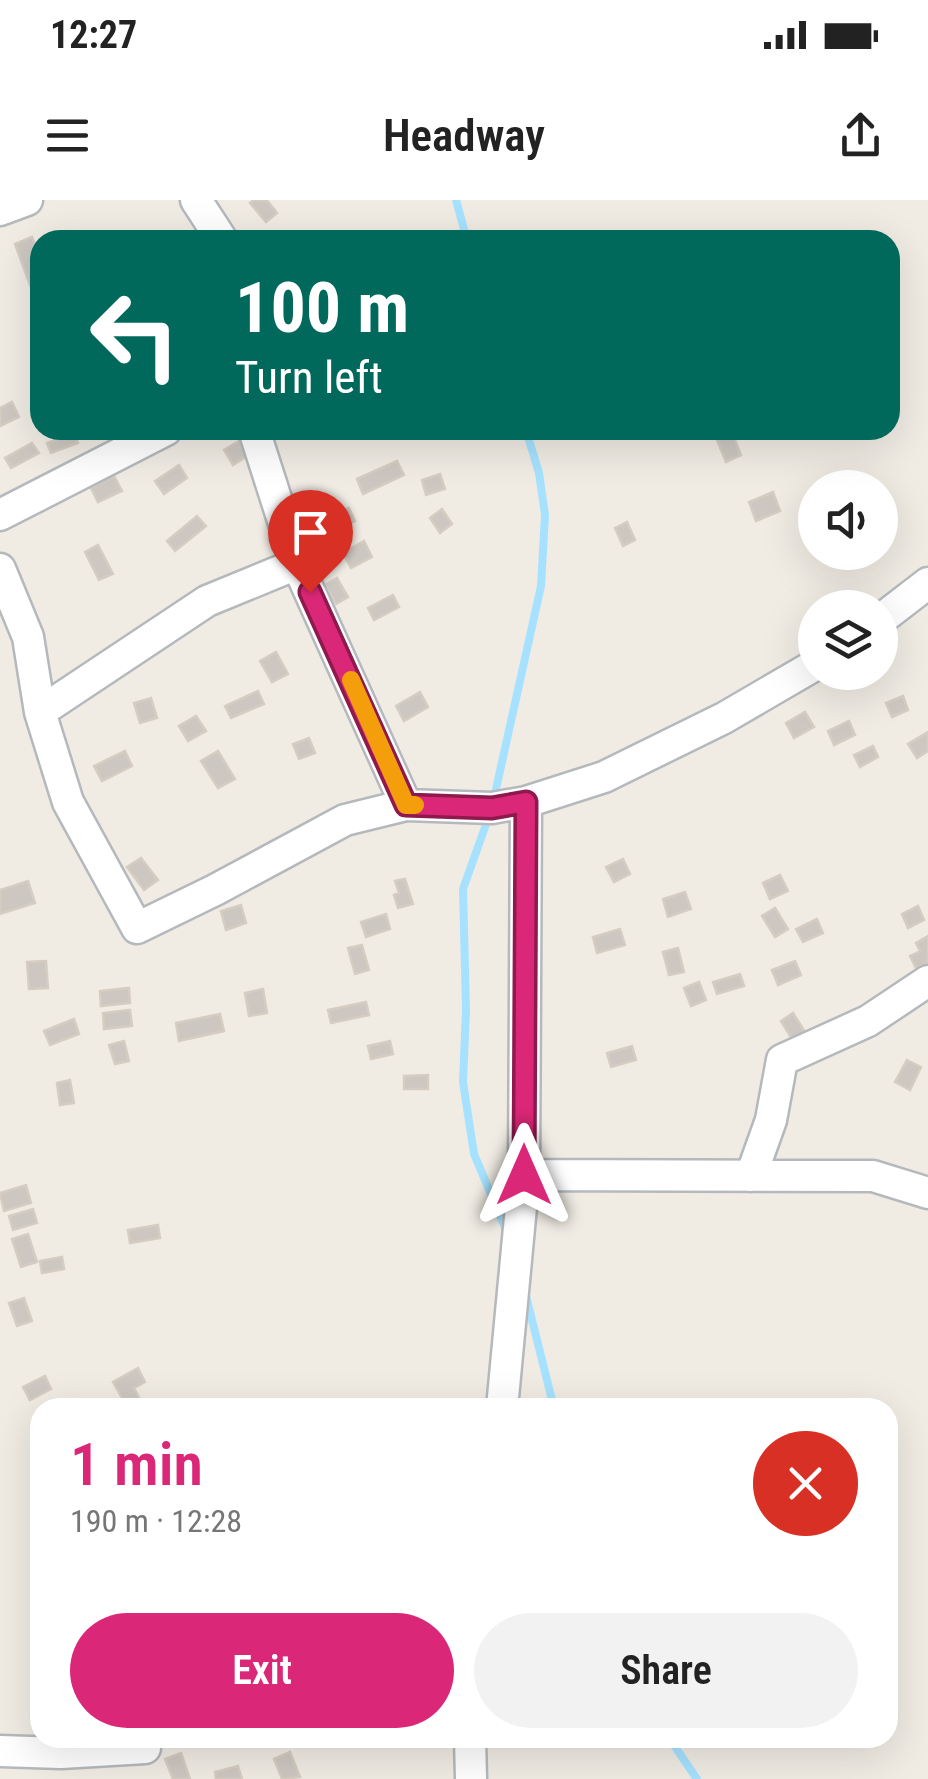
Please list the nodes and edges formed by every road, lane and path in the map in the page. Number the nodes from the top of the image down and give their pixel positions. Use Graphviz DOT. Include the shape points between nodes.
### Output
graph roads {
  1 [pos="27,200"];
  2 [pos="196,200"];
  3 [pos="0,210"];
  4 [pos="216,230"];
  5 [pos="146,440"];
  6 [pos="257,440"];
  7 [pos="0,514"];
  8 [pos="298,564"];
  9 [pos="928,583"];
  10 [pos="3,586"];
  11 [pos="898,606"];
  12 [pos="798,676"];
  13 [pos="40,712"];
  14 [pos="526,802"];
  15 [pos="406,805"];
  16 [pos="928,981"];
  17 [pos="524,1175"];
  18 [pos="751,1176"];
  19 [pos="928,1193"];
  20 [pos="503,1398"];
  21 [pos="145,1748"];
  22 [pos="470,1748"];
  23 [pos="0,1752"];
  24 [pos="471,1779"];
  1 -- 3 [label="street"];
  2 -- 4 [label="street"];
  5 -- 7 [label="street"];
  6 -- 8 [label="street"];
  8 -- 13 [label="street" via="207,601"];
  8 -- 15 [label="street"];
  9 -- 11 [label="street"];
  10 -- 13 [label="street" via="28,636"];
  12 -- 14 [label="street" via="604,777"];
  13 -- 15 [label="street" via="68,802 137,928 345,820"];
  14 -- 15 [label="street" via="492,808"];
  14 -- 17 [label="street"];
  16 -- 18 [label="street" via="868,1020 782,1060"];
  17 -- 18 [label="street"];
  17 -- 20 [label="street"];
  18 -- 19 [label="street" via="872,1176"];
  21 -- 23 [label="street"];
  22 -- 24 [label="street"];
}
